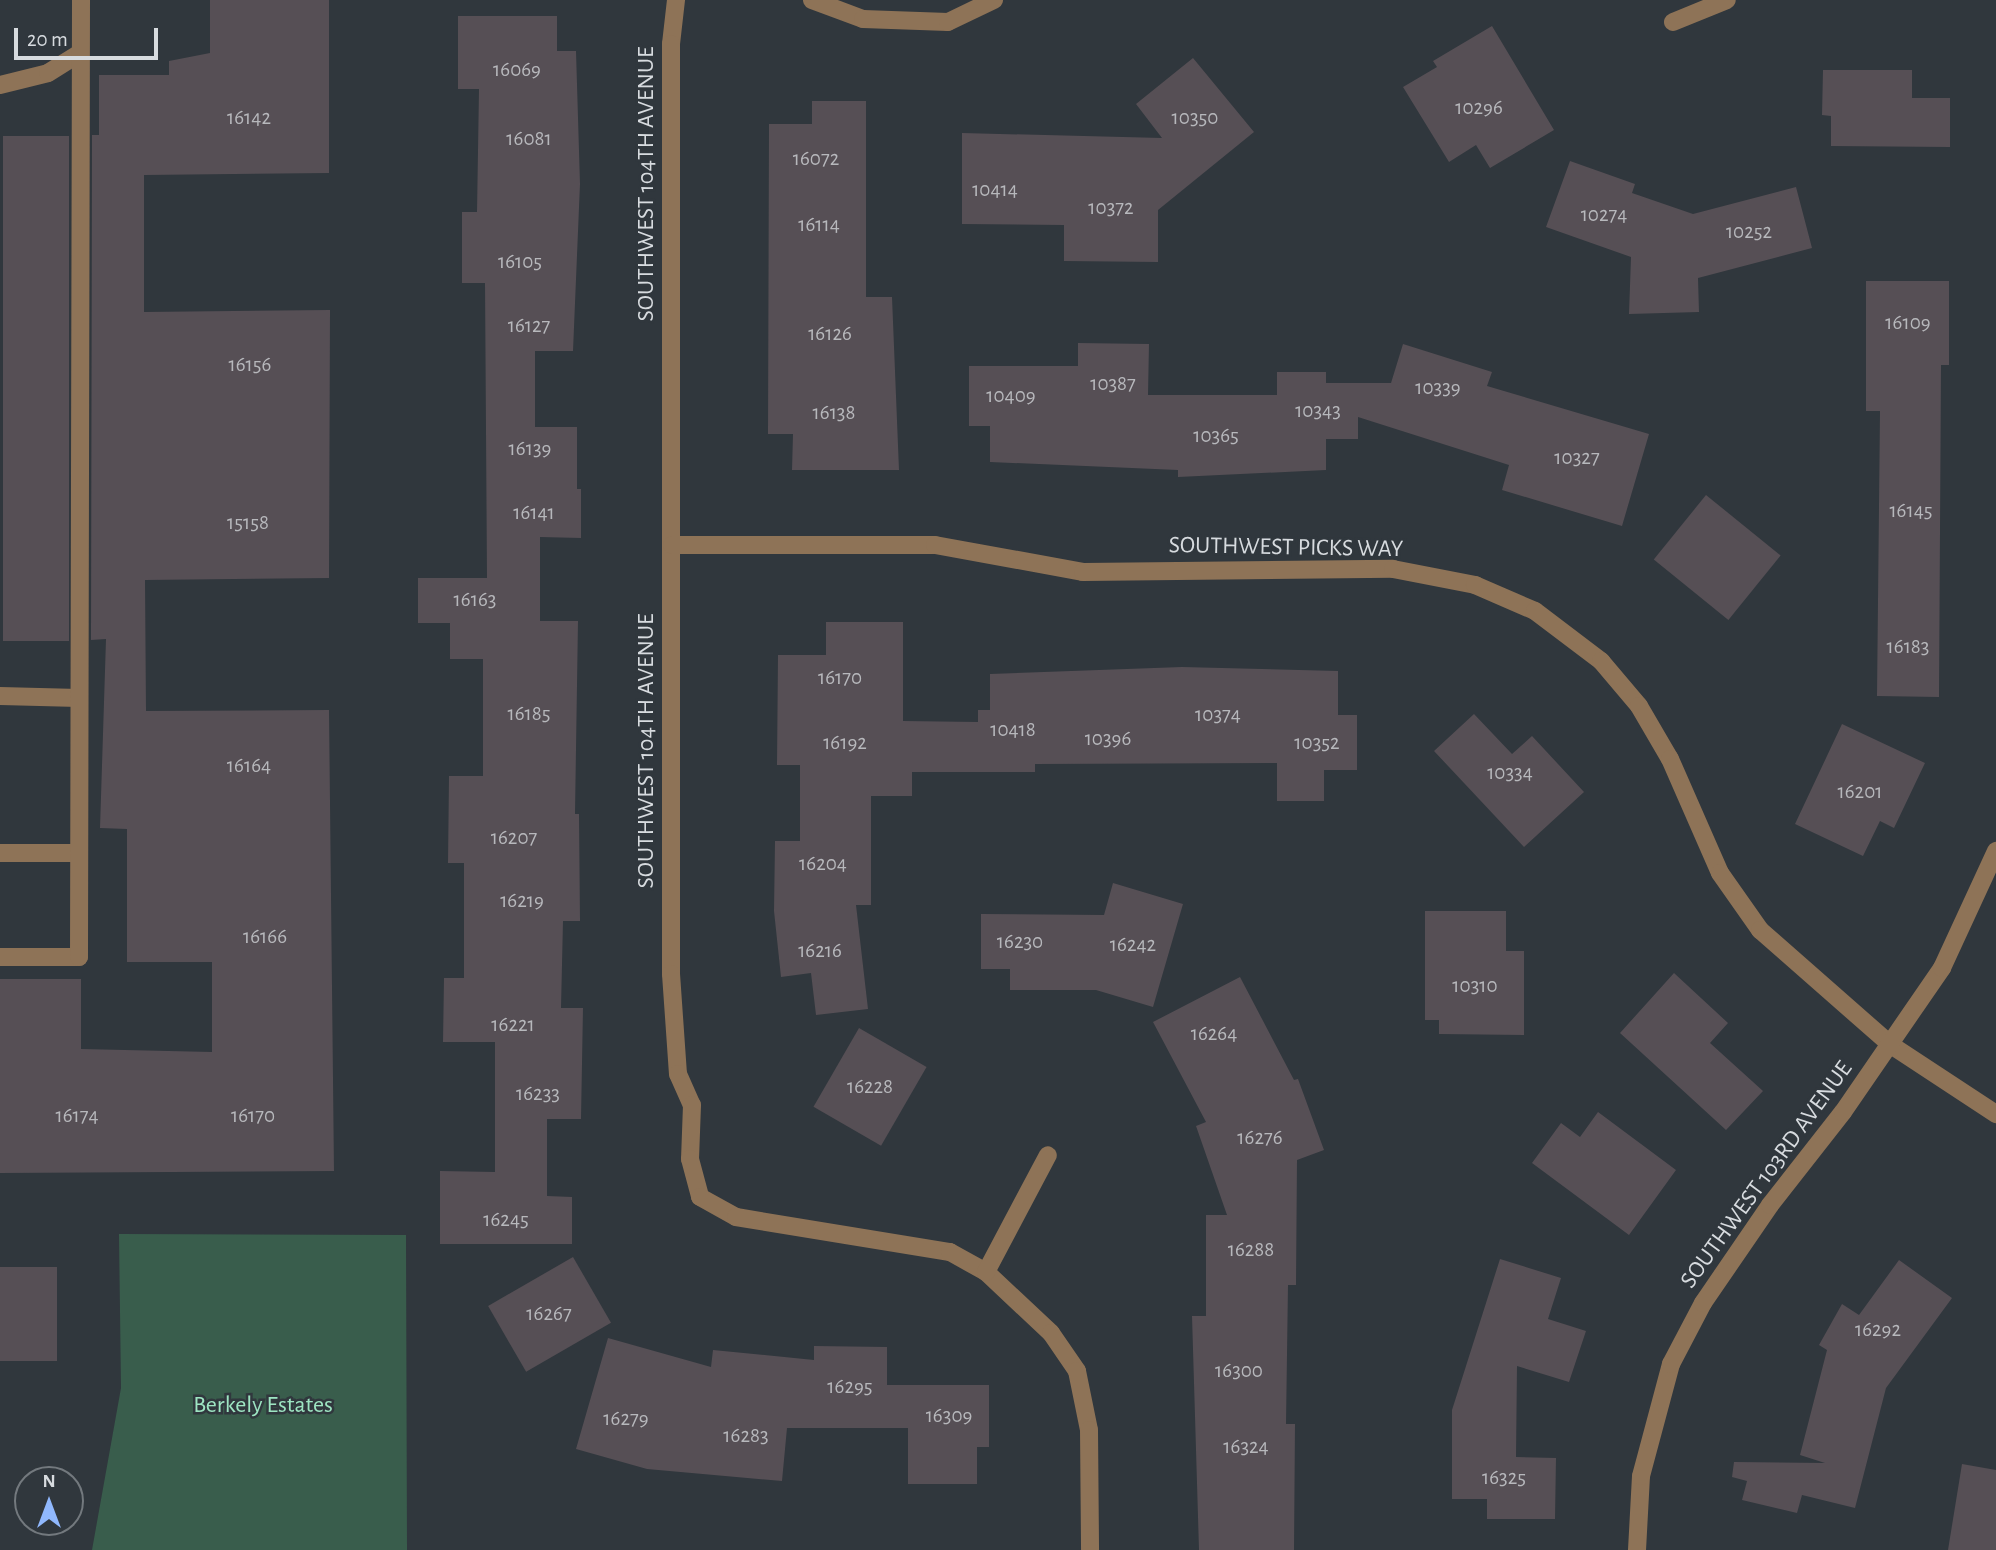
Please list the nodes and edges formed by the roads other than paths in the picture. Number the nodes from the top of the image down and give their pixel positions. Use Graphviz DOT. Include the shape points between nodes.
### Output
graph roads {
  1 [pos="81,0"];
  2 [pos="676,0"];
  3 [pos="812,0"];
  4 [pos="994,0"];
  5 [pos="1727,0"];
  6 [pos="1673,22"];
  7 [pos="80,53"];
  8 [pos="0,85"];
  9 [pos="672,545"];
  10 [pos="0,696"];
  11 [pos="79,698"];
  12 [pos="1996,850"];
  13 [pos="0,853"];
  14 [pos="79,853"];
  15 [pos="0,957"];
  16 [pos="1891,1045"];
  17 [pos="1996,1114"];
  18 [pos="1048,1155"];
  19 [pos="986,1272"];
  20 [pos="1090,1550"];
  21 [pos="1637,1550"];
  1 -- 7 [label="street"];
  2 -- 9 [label="street, SOUTHWEST 104TH AVENUE" via="671,44"];
  3 -- 4 [label="street" via="863,19 948,22"];
  5 -- 6 [label="street"];
  7 -- 8 [label="street" via="48,73"];
  7 -- 11 [label="street"];
  9 -- 16 [label="street, SOUTHWEST PICKS WAY" via="934,545 1083,572 1393,569 1475,585 1535,611 1601,661 1639,706 1670,759 1720,873 1760,930"];
  9 -- 19 [label="street, SOUTHWEST 104TH AVENUE" via="672,1037 678,1074 692,1105 690,1159 700,1197 736,1217 939,1250"];
  10 -- 11 [label="street"];
  11 -- 14 [label="street"];
  12 -- 16 [label="street, SOUTHWEST 103RD AVENUE" via="1942,968"];
  13 -- 14 [label="street"];
  14 -- 15 [label="street" via="79,957"];
  16 -- 17 [label="street, SOUTHWEST PICKS WAY"];
  16 -- 21 [label="street, SOUTHWEST 103RD AVENUE" via="1770,1205 1703,1303 1671,1364 1641,1476"];
  18 -- 19 [label="street"];
  19 -- 20 [label="street, SOUTHWEST 104TH AVENUE" via="1051,1333 1077,1371 1089,1430"];
}
